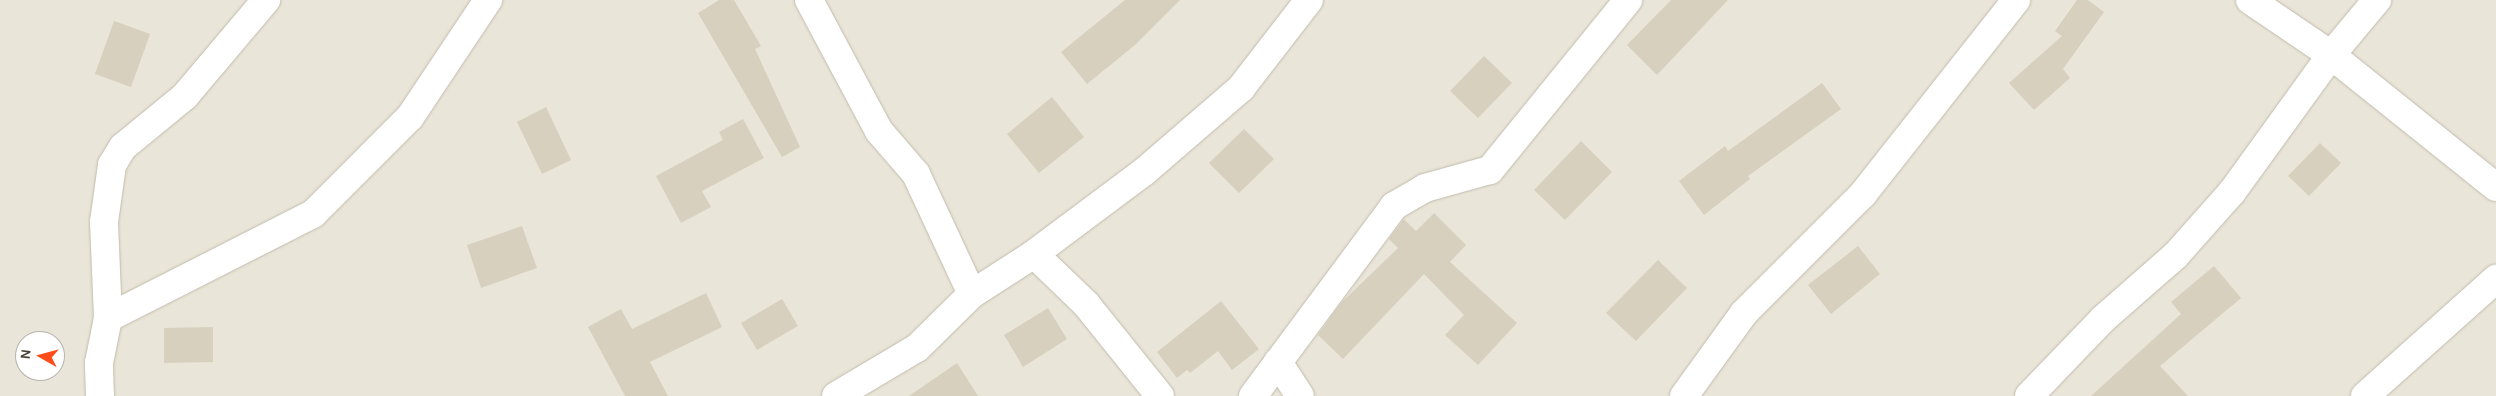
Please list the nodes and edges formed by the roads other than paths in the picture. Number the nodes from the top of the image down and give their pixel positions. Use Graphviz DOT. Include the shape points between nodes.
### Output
graph roads {
  1 [pos="266,0"];
  2 [pos="488,0"];
  3 [pos="809,0"];
  4 [pos="1309,0"];
  5 [pos="1628,0"];
  6 [pos="2016,0"];
  7 [pos="2250,0"];
  8 [pos="2377,0"];
  9 [pos="2332,55"];
  10 [pos="2496,187"];
  11 [pos="1034,254"];
  12 [pos="2496,279"];
  13 [pos="972,294"];
  14 [pos="108,318"];
  15 [pos="1278,362"];
  16 [pos="100,396"];
  17 [pos="836,396"];
  18 [pos="1160,396"];
  19 [pos="1253,396"];
  20 [pos="1300,396"];
  21 [pos="1684,396"];
  22 [pos="2029,396"];
  23 [pos="2365,396"];
  1 -- 14 [label="street" via="186,96 122,147 112,165 104,222"];
  2 -- 14 [label="street" via="410,117 313,214"];
  3 -- 13 [label="street" via="879,131 916,174"];
  4 -- 11 [label="street" via="1241,88 1145,171"];
  5 -- 15 [label="street" via="1490,170 1425,188 1394,206"];
  6 -- 21 [label="street" via="1864,194 1744,313"];
  7 -- 9 [label="street"];
  8 -- 9 [label="street"];
  9 -- 10 [label="street"];
  9 -- 22 [label="street" via="2232,192 2176,255 2103,319"];
  11 -- 13 [label="street"];
  11 -- 18 [label="street" via="1086,304"];
  12 -- 23 [label="street"];
  13 -- 17 [label="street" via="917,348"];
  14 -- 16 [label="street" via="99,363"];
  15 -- 19 [label="street"];
  15 -- 20 [label="street"];
}
